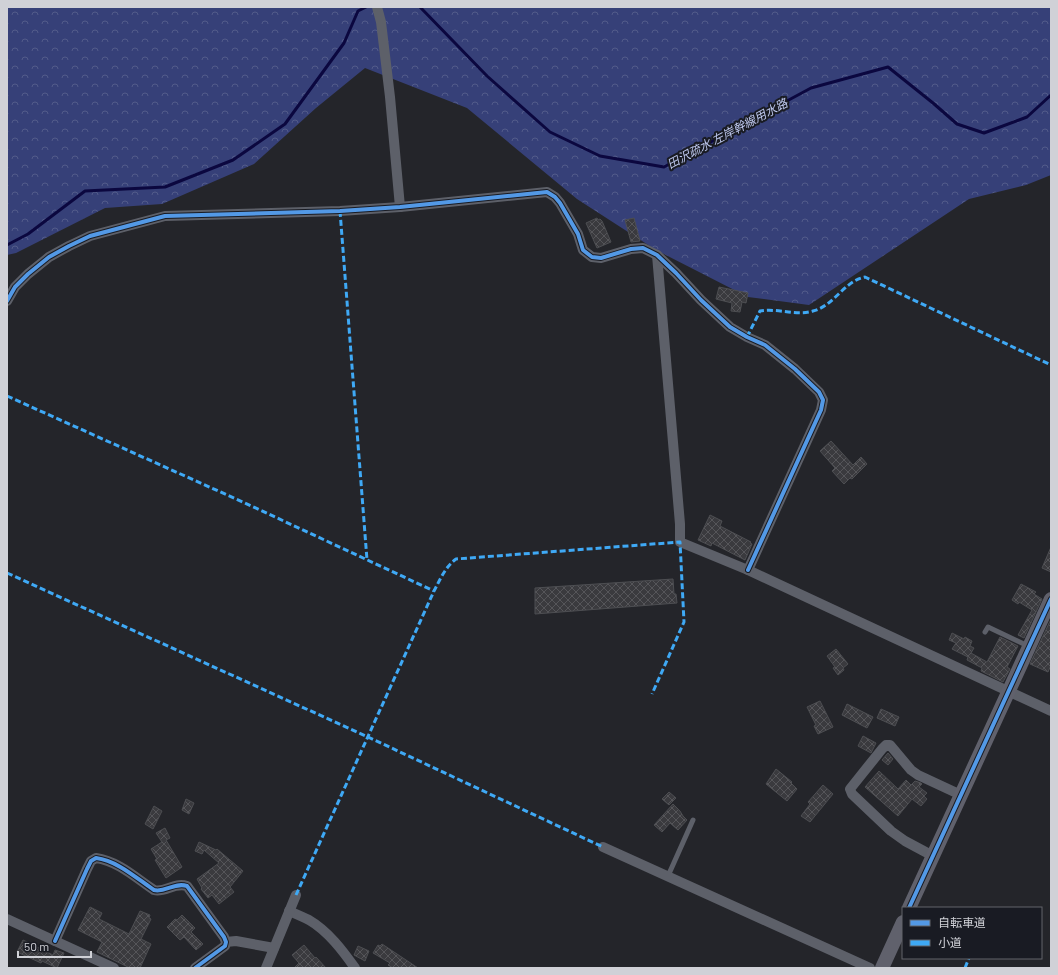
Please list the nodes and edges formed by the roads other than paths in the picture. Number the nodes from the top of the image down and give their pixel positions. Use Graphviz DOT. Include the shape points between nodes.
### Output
graph roads {
  1 [pos="377,7"];
  2 [pos="400,207"];
  3 [pos="657,255"];
  4 [pos="7,301"];
  5 [pos="748,570"];
  6 [pos="1051,599"];
  7 [pos="985,632"];
  8 [pos="1029,646"];
  9 [pos="1008,691"];
  10 [pos="1051,711"];
  11 [pos="961,795"];
  12 [pos="693,820"];
  13 [pos="603,847"];
  14 [pos="933,856"];
  15 [pos="668,876"];
  16 [pos="296,895"];
  17 [pos="910,907"];
  18 [pos="289,911"];
  19 [pos="7,919"];
  20 [pos="902,924"];
  21 [pos="55,941"];
  22 [pos="226,942"];
  23 [pos="274,948"];
  24 [pos="114,968"];
  25 [pos="195,968"];
  26 [pos="266,968"];
  27 [pos="355,968"];
  28 [pos="870,968"];
  29 [pos="882,968"];
  1 -- 2 [label="street" via="390,98"];
  2 -- 3 [label="street" via="547,192 560,203 578,234 583,250 592,257 601,258 643,248"];
  2 -- 4 [label="street" via="165,216 90,236 69,246 49,257 28,274 15,287"];
  3 -- 5 [label="street" via="680,542"];
  3 -- 5 [label="street" via="730,327 765,345 820,392 823,400 821,410"];
  5 -- 9 [label="street"];
  6 -- 8 [label="street"];
  7 -- 8 [label="lane" via="988,627"];
  8 -- 9 [label="street"];
  9 -- 10 [label="street"];
  9 -- 11 [label="street"];
  11 -- 14 [label="street"];
  11 -- 14 [label="street" via="918,776 890,745 886,745 850,790 891,831"];
  12 -- 15 [label="lane"];
  13 -- 15 [label="street"];
  14 -- 17 [label="street"];
  15 -- 28 [label="street"];
  16 -- 18 [label="street"];
  18 -- 23 [label="street"];
  18 -- 27 [label="street" via="309,920 322,930"];
  19 -- 21 [label="street"];
  20 -- 29 [label="street"];
  21 -- 22 [label="street" via="87,869 96,858 122,867 154,890 160,891 182,884 186,886"];
  21 -- 24 [label="street"];
  22 -- 23 [label="street" via="236,941"];
  22 -- 25 [label="street" via="225,946"];
  23 -- 26 [label="street"];
}
